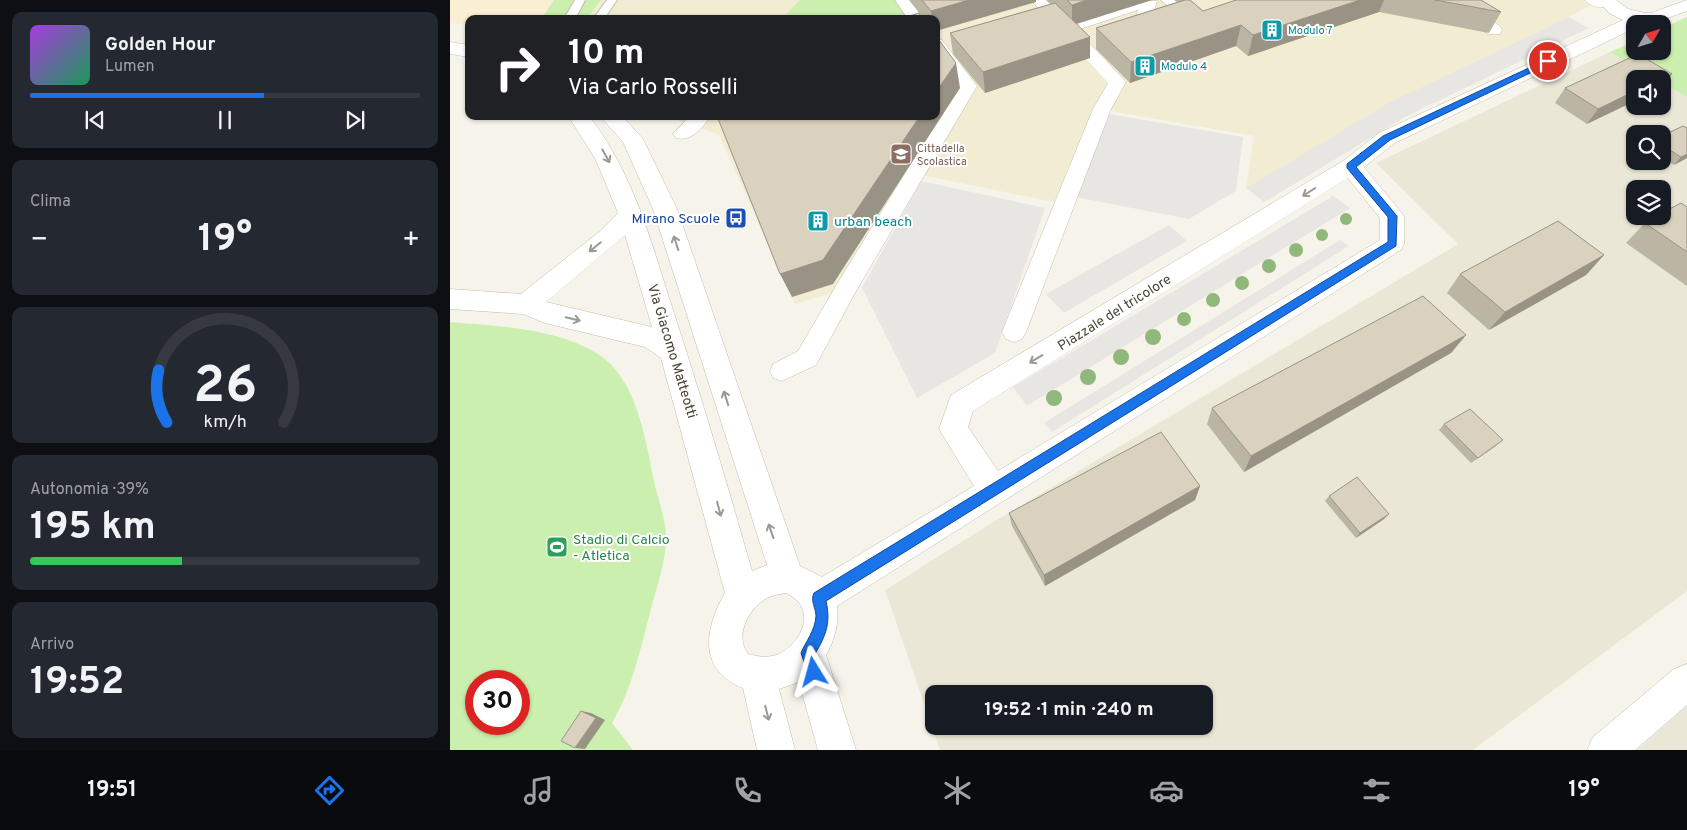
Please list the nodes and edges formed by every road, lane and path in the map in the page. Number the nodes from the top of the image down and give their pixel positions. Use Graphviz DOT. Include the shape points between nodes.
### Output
graph roads {
  1 [pos="580,0"];
  2 [pos="612,0"];
  3 [pos="903,0"];
  4 [pos="1039,0"];
  5 [pos="1169,0"];
  6 [pos="1447,0"];
  7 [pos="1605,2"];
  8 [pos="1687,5"];
  9 [pos="571,15"];
  10 [pos="601,15"];
  11 [pos="914,15"];
  12 [pos="1629,15"];
  13 [pos="1660,15"];
  14 [pos="1626,25"];
  15 [pos="1620,27"];
  16 [pos="1067,28"];
  17 [pos="1204,30"];
  18 [pos="1494,30"];
  19 [pos="450,34"];
  20 [pos="1139,35"];
  21 [pos="465,36"];
  22 [pos="450,48"];
  23 [pos="940,49"];
  24 [pos="465,50"];
  25 [pos="581,120"];
  26 [pos="614,120"];
  27 [pos="697,120"];
  28 [pos="683,134"];
  29 [pos="1351,166"];
  30 [pos="631,214"];
  31 [pos="450,299"];
  32 [pos="527,304"];
  33 [pos="1014,332"];
  34 [pos="674,352"];
  35 [pos="782,371"];
  36 [pos="993,489"];
  37 [pos="786,577"];
  38 [pos="742,596"];
  39 [pos="819,598"];
  40 [pos="808,653"];
  41 [pos="758,676"];
  42 [pos="1687,682"];
  43 [pos="776,750"];
  44 [pos="837,750"];
  45 [pos="1606,750"];
  1 -- 9 [label="lane"];
  2 -- 10 [label="lane"];
  3 -- 11 [label="street"];
  4 -- 16 [label="street"];
  5 -- 17 [label="street"];
  6 -- 18 [label="street"];
  7 -- 12 [label="street"];
  7 -- 15 [label="street"];
  8 -- 13 [label="street"];
  14 -- 15 [label="street"];
  15 -- 29 [label="street" via="1387,138"];
  16 -- 20 [label="street" via="1149,1"];
  16 -- 33 [label="street" via="1117,82 1102,109"];
  19 -- 21 [label="street"];
  22 -- 24 [label="street"];
  23 -- 35 [label="street" via="968,86 807,358"];
  25 -- 30 [label="street, Via Giacomo Matteotti, one-way" via="608,159"];
  37 -- 26 [label="street, one-way" via="665,209 632,139"];
  27 -- 28 [label="street"];
  29 -- 36 [label="street, Piazzale del tricolore, one-way" via="961,404 953,429"];
  29 -- 36 [label="street" via="1392,216 1392,244"];
  30 -- 32 [label="street, one-way" via="619,228 545,285"];
  30 -- 34 [label="street, Via Giacomo Matteotti"];
  31 -- 32 [label="street"];
  32 -- 34 [label="street, one-way" via="545,313 652,338"];
  34 -- 38 [label="street, Via Giacomo Matteotti, one-way"];
  36 -- 39 [label="street"];
  37 -- 38 [label="street" via="771,579"];
  37 -- 39 [label="street" via="811,587"];
  38 -- 41 [label="street" via="726,628 726,645 731,660 743,671"];
  39 -- 40 [label="street" via="823,616 819,635"];
  40 -- 41 [label="street" via="794,666 775,675"];
  40 -- 44 [label="street"];
  41 -- 43 [label="street, one-way"];
  42 -- 45 [label="street"];
}
